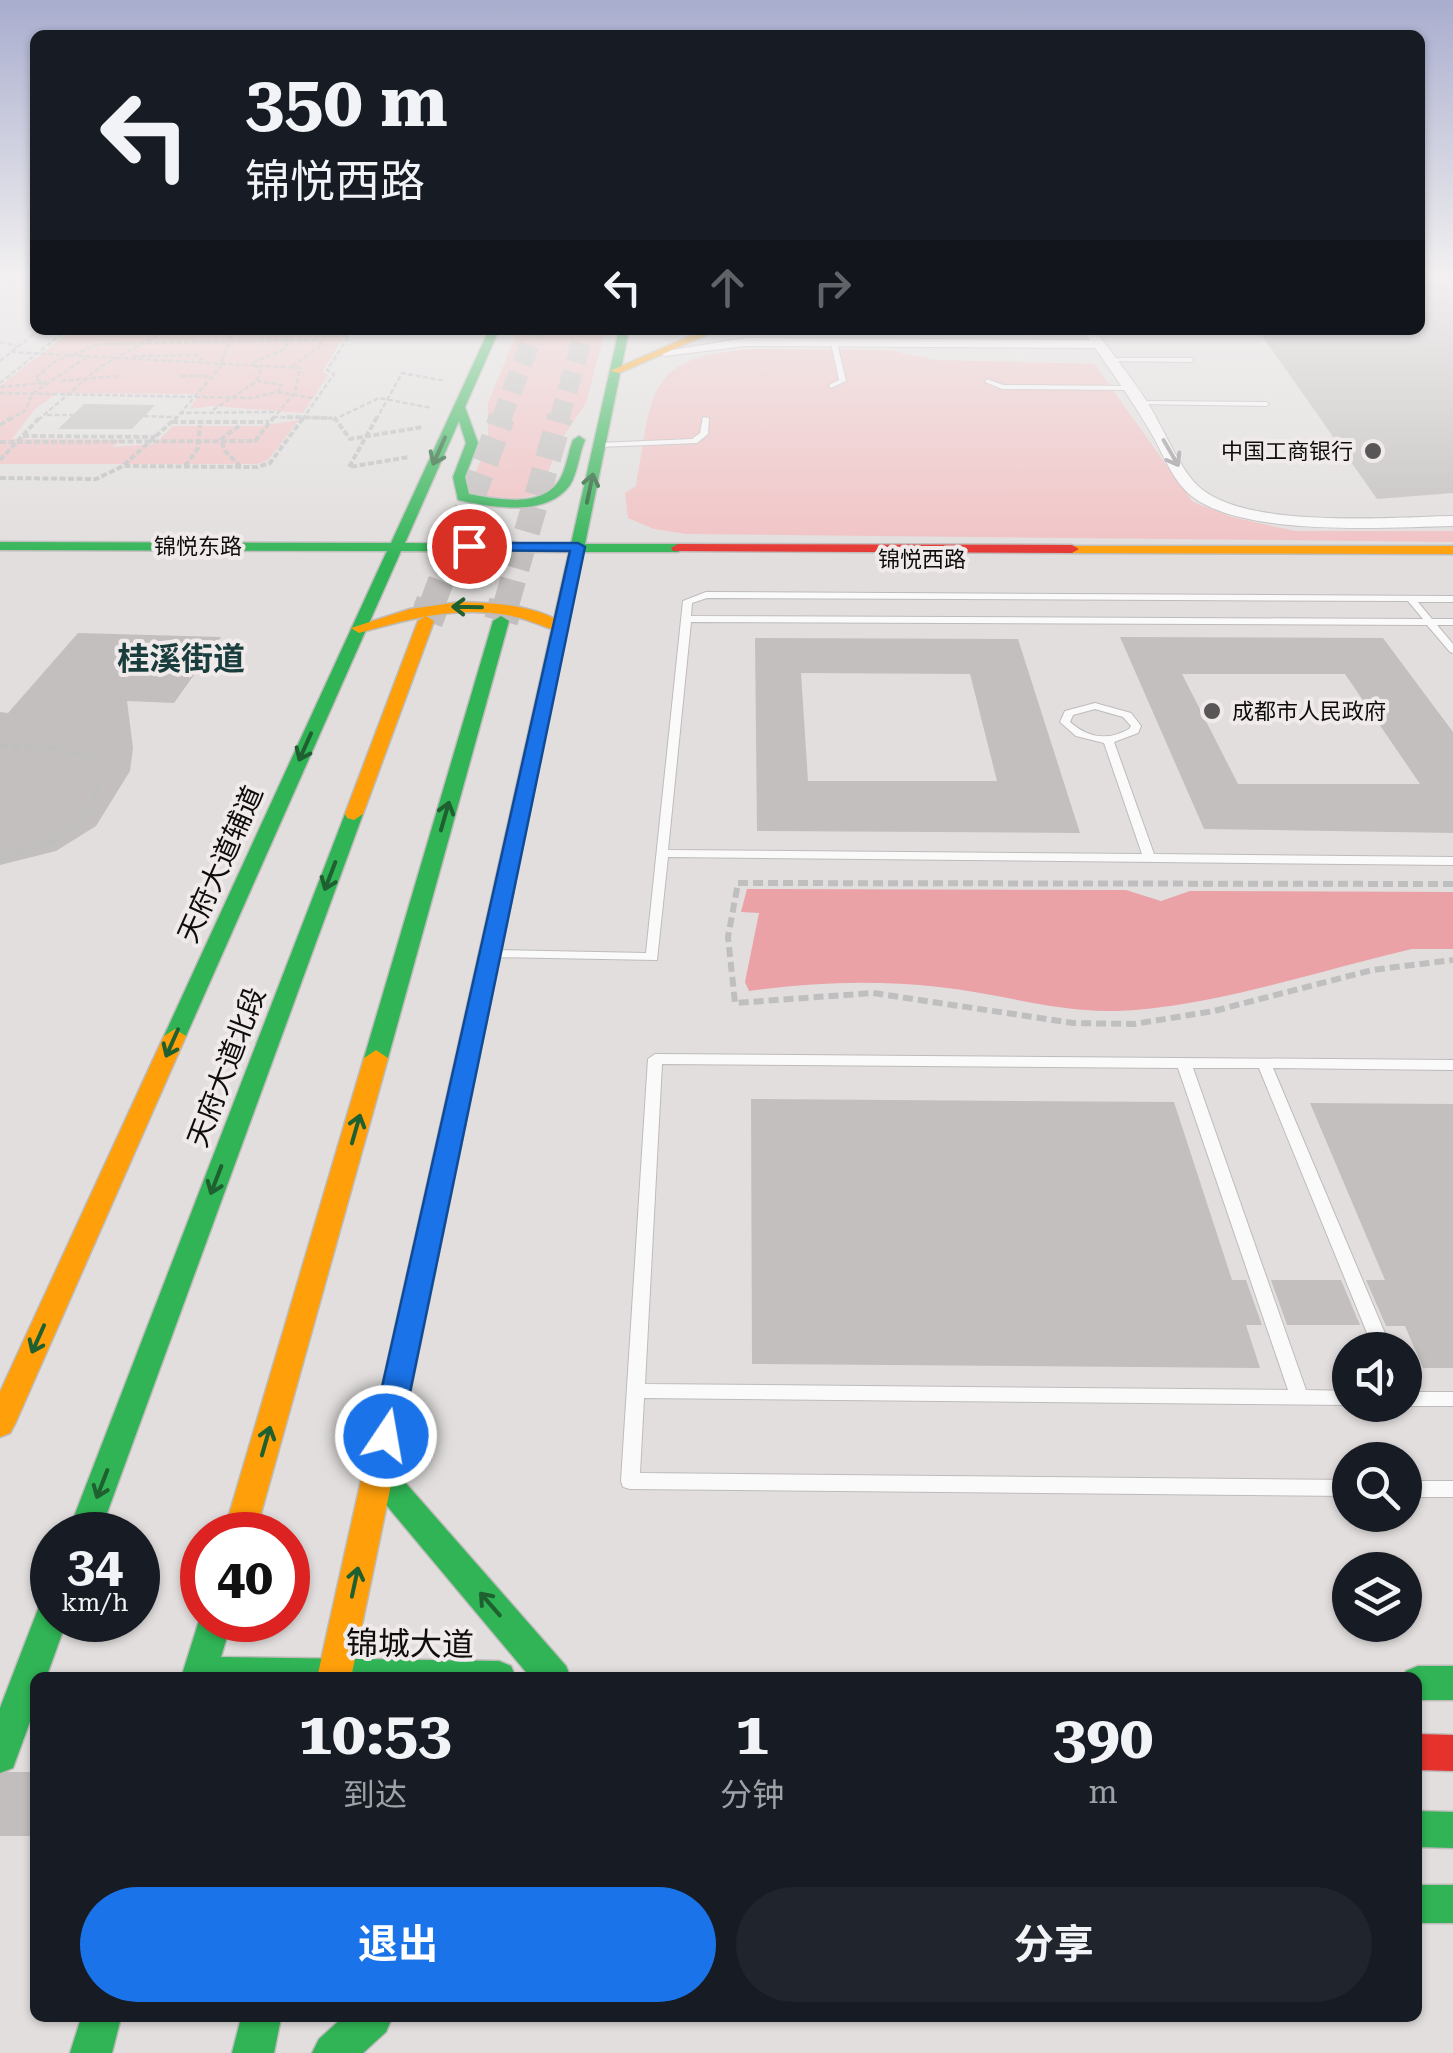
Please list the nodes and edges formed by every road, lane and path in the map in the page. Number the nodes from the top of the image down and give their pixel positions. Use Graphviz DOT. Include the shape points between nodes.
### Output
graph roads {
  1 [pos="19,371"];
  2 [pos="44,371"];
  3 [pos="69,371"];
  4 [pos="96,371"];
  5 [pos="216,371"];
  6 [pos="260,371"];
  7 [pos="299,371"];
  8 [pos="328,371"];
  9 [pos="475,371"];
  10 [pos="615,371"];
  11 [pos="840,371"];
  12 [pos="1117,371"];
  13 [pos="90,376"];
  14 [pos="117,376"];
  15 [pos="180,376"];
  16 [pos="212,376"];
  17 [pos="987,381"];
  18 [pos="256,382"];
  19 [pos="446,382"];
  20 [pos="48,383"];
  21 [pos="831,386"];
  22 [pos="0,388"];
  23 [pos="1130,388"];
  24 [pos="278,392"];
  25 [pos="32,394"];
  26 [pos="66,396"];
  27 [pos="194,396"];
  28 [pos="232,396"];
  29 [pos="290,396"];
  30 [pos="251,398"];
  31 [pos="318,399"];
  32 [pos="387,400"];
  33 [pos="1142,403"];
  34 [pos="1266,404"];
  35 [pos="459,406"];
  36 [pos="608,407"];
  37 [pos="433,408"];
  38 [pos="213,410"];
  39 [pos="248,410"];
  40 [pos="277,412"];
  41 [pos="45,415"];
  42 [pos="73,415"];
  43 [pos="177,415"];
  44 [pos="144,416"];
  45 [pos="305,418"];
  46 [pos="332,418"];
  47 [pos="705,418"];
  48 [pos="271,419"];
  49 [pos="171,422"];
  50 [pos="0,425"];
  51 [pos="200,425"];
  52 [pos="240,425"];
  53 [pos="424,427"];
  54 [pos="23,436"];
  55 [pos="366,436"];
  56 [pos="156,437"];
  57 [pos="198,439"];
  58 [pos="221,439"];
  59 [pos="0,442"];
  60 [pos="150,442"];
  61 [pos="14,443"];
  62 [pos="599,445"];
  63 [pos="409,457"];
  64 [pos="0,460"];
  65 [pos="124,466"];
  66 [pos="186,466"];
  67 [pos="240,466"];
  68 [pos="0,478"];
  69 [pos="1453,521"];
  70 [pos="0,546"];
  71 [pos="1453,550"];
  72 [pos="394,551"];
  73 [pos="576,552"];
  74 [pos="0,555"];
  75 [pos="1453,560"];
  76 [pos="1008,596"];
  77 [pos="1092,597"];
  78 [pos="1410,598"];
  79 [pos="1453,599"];
  80 [pos="686,619"];
  81 [pos="426,620"];
  82 [pos="1016,620"];
  83 [pos="501,621"];
  84 [pos="1102,621"];
  85 [pos="1430,622"];
  86 [pos="1453,622"];
  87 [pos="560,627"];
  88 [pos="360,628"];
  89 [pos="1453,650"];
  90 [pos="1108,740"];
  91 [pos="0,746"];
  92 [pos="662,853"];
  93 [pos="1149,858"];
  94 [pos="0,860"];
  95 [pos="1453,862"];
  96 [pos="1453,884"];
  97 [pos="490,954"];
  98 [pos="1453,960"];
  99 [pos="1184,1062"];
  100 [pos="1264,1063"];
  101 [pos="1453,1065"];
  102 [pos="1376,1332"];
  103 [pos="634,1392"];
  104 [pos="1300,1398"];
  105 [pos="1332,1398"];
  106 [pos="1422,1399"];
  107 [pos="1453,1399"];
  108 [pos="0,1424"];
  109 [pos="378,1473"];
  110 [pos="1332,1488"];
  111 [pos="1422,1489"];
  112 [pos="1453,1489"];
  113 [pos="92,1512"];
  114 [pos="246,1512"];
  115 [pos="42,1642"];
  116 [pos="209,1642"];
  117 [pos="0,1670"];
  118 [pos="32,1670"];
  119 [pos="200,1672"];
  120 [pos="335,1672"];
  121 [pos="549,1672"];
  122 [pos="30,1675"];
  123 [pos="1422,1683"];
  124 [pos="1453,1683"];
  125 [pos="1422,1752"];
  126 [pos="1453,1753"];
  127 [pos="0,1755"];
  128 [pos="1422,1829"];
  129 [pos="1453,1830"];
  130 [pos="1422,1904"];
  131 [pos="1453,1904"];
  132 [pos="100,2022"];
  133 [pos="260,2022"];
  134 [pos="368,2022"];
  135 [pos="91,2053"];
  136 [pos="253,2053"];
  137 [pos="333,2053"];
  1 -- 22 [label="path"];
  2 -- 20 [label="path" via="35,379"];
  3 -- 20 [label="path"];
  4 -- 13 [label="path"];
  5 -- 16 [label="path"];
  6 -- 18 [label="path"];
  7 -- 29 [label="path"];
  8 -- 31 [label="path" via="334,374"];
  9 -- 35 [label="street, 天府大道辅道"];
  10 -- 36 [label="street"];
  11 -- 21 [label="lane" via="843,382"];
  12 -- 23 [label="street"];
  13 -- 14 [label="path"];
  13 -- 20 [label="path"];
  13 -- 26 [label="path"];
  15 -- 16 [label="path"];
  16 -- 27 [label="path"];
  17 -- 23 [label="lane" via="1002,387"];
  18 -- 24 [label="path" via="282,384"];
  18 -- 28 [label="path"];
  19 -- 32 [label="path" via="402,373"];
  20 -- 22 [label="path"];
  20 -- 25 [label="path"];
  22 -- 25 [label="path"];
  23 -- 33 [label="street"];
  24 -- 29 [label="path"];
  24 -- 30 [label="path"];
  25 -- 26 [label="path"];
  25 -- 50 [label="path" via="26,410"];
  26 -- 27 [label="path"];
  26 -- 41 [label="path"];
  27 -- 28 [label="path"];
  27 -- 43 [label="path"];
  28 -- 30 [label="path"];
  28 -- 38 [label="path"];
  29 -- 31 [label="path"];
  29 -- 40 [label="path"];
  30 -- 39 [label="path"];
  31 -- 45 [label="path"];
  32 -- 37 [label="path"];
  32 -- 46 [label="path"];
  32 -- 55 [label="path"];
  33 -- 34 [label="lane"];
  33 -- 69 [label="street, one-way" via="1191,488 1217,502 1292,519"];
  35 -- 36 [label="street" via="472,443 458,490 463,497 504,502 560,490 576,443"];
  35 -- 72 [label="street, 天府大道辅道, one-way"];
  36 -- 62 [label="street"];
  38 -- 39 [label="path"];
  38 -- 43 [label="path"];
  39 -- 40 [label="path"];
  40 -- 48 [label="path"];
  41 -- 42 [label="path"];
  41 -- 54 [label="path"];
  43 -- 44 [label="path"];
  43 -- 49 [label="path"];
  45 -- 46 [label="path"];
  45 -- 48 [label="path"];
  45 -- 67 [label="path" via="270,463"];
  46 -- 55 [label="path" via="350,439"];
  47 -- 62 [label="lane" via="704,434 694,441"];
  48 -- 52 [label="path"];
  48 -- 58 [label="path" via="256,440"];
  49 -- 51 [label="path"];
  49 -- 56 [label="path"];
  51 -- 52 [label="path"];
  51 -- 57 [label="path"];
  52 -- 58 [label="path"];
  53 -- 55 [label="path"];
  54 -- 56 [label="path"];
  54 -- 61 [label="path"];
  55 -- 63 [label="path" via="349,467"];
  56 -- 60 [label="path"];
  57 -- 58 [label="path"];
  57 -- 60 [label="path"];
  57 -- 66 [label="path"];
  58 -- 67 [label="path"];
  59 -- 61 [label="path"];
  60 -- 61 [label="path"];
  60 -- 65 [label="path"];
  61 -- 64 [label="path"];
  73 -- 62 [label="street, one-way"];
  65 -- 66 [label="path"];
  65 -- 68 [label="path" via="96,479"];
  66 -- 67 [label="path"];
  70 -- 72 [label="street, 锦悦东路"];
  71 -- 73 [label="street, 锦悦西路"];
  72 -- 73 [label="street, 锦悦西路"];
  72 -- 74 [label="street, 锦悦东路"];
  72 -- 88 [label="street, 天府大道辅道"];
  73 -- 75 [label="street, 锦悦西路"];
  73 -- 87 [label="street"];
  76 -- 77 [label="lane"];
  76 -- 80 [label="lane" via="706,595 688,601"];
  76 -- 82 [label="lane"];
  77 -- 78 [label="lane"];
  77 -- 84 [label="lane"];
  78 -- 79 [label="lane"];
  78 -- 85 [label="lane"];
  80 -- 82 [label="lane"];
  80 -- 92 [label="lane"];
  81 -- 113 [label="street, 天府大道北段, one-way"];
  82 -- 84 [label="lane"];
  114 -- 83 [label="street, one-way"];
  84 -- 85 [label="lane"];
  85 -- 86 [label="lane"];
  85 -- 89 [label="lane"];
  87 -- 88 [label="street, one-way" via="513,609 447,606"];
  87 -- 97 [label="street"];
  88 -- 108 [label="street, 天府大道辅道, one-way"];
  90 -- 90 [label="lane" via="1128,736 1133,720 1095,706 1066,717 1076,732"];
  90 -- 93 [label="lane"];
  91 -- 94 [label="path" via="74,753 102,769 86,820"];
  92 -- 93 [label="lane"];
  92 -- 97 [label="lane" via="652,958"];
  93 -- 95 [label="lane"];
  96 -- 98 [label="path" via="738,883 728,938 735,1002 888,993 1082,1024 1182,1017 1372,971"];
  97 -- 109 [label="street"];
  99 -- 100 [label="lane"];
  99 -- 103 [label="lane" via="655,1059"];
  99 -- 104 [label="lane"];
  100 -- 101 [label="lane"];
  100 -- 102 [label="lane"];
  103 -- 104 [label="lane"];
  103 -- 110 [label="lane" via="630,1481"];
  104 -- 105 [label="lane"];
  106 -- 107 [label="lane"];
  120 -- 109 [label="street, one-way"];
  121 -- 109 [label="street, one-way"];
  111 -- 112 [label="lane"];
  115 -- 118 [label="street"];
  116 -- 119 [label="street"];
  117 -- 118 [label="street"];
  122 -- 127 [label="street"];
  123 -- 124 [label="street"];
  125 -- 126 [label="street"];
  128 -- 129 [label="street"];
  130 -- 131 [label="street"];
  132 -- 135 [label="street"];
  133 -- 136 [label="street"];
  134 -- 137 [label="street"];
}
